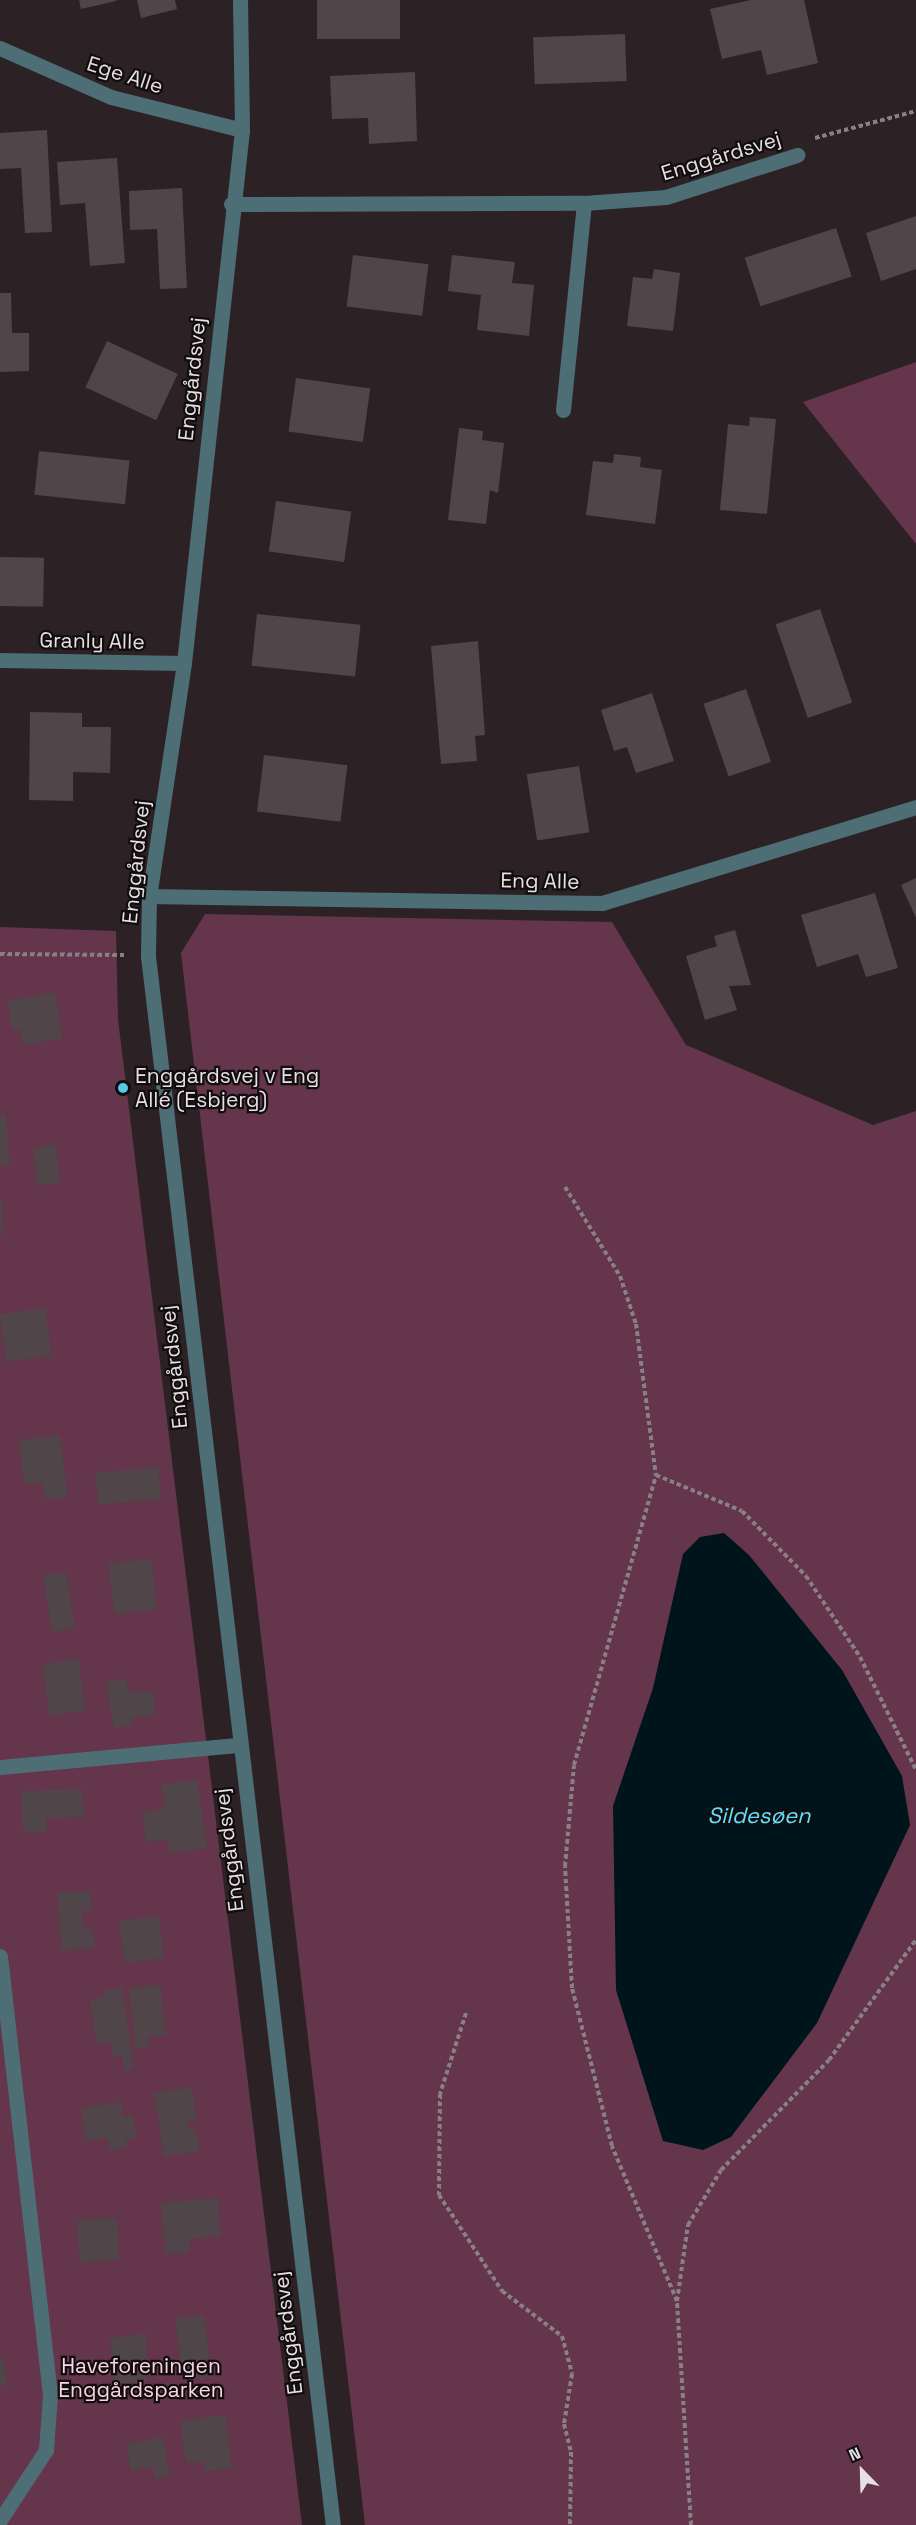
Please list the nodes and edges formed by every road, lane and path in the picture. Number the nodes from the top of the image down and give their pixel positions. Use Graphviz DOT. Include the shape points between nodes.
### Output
graph roads {
  1 [pos="240,0"];
  2 [pos="0,48"];
  3 [pos="916,111"];
  4 [pos="242,130"];
  5 [pos="797,155"];
  6 [pos="584,203"];
  7 [pos="231,204"];
  8 [pos="563,410"];
  9 [pos="0,660"];
  10 [pos="184,663"];
  11 [pos="916,807"];
  12 [pos="149,896"];
  13 [pos="0,954"];
  14 [pos="148,956"];
  15 [pos="564,1188"];
  16 [pos="656,1475"];
  17 [pos="237,1745"];
  18 [pos="0,1767"];
  19 [pos="916,1770"];
  20 [pos="916,1940"];
  21 [pos="0,1956"];
  22 [pos="466,2013"];
  23 [pos="677,2301"];
  24 [pos="0,2520"];
  25 [pos="333,2525"];
  26 [pos="570,2525"];
  27 [pos="691,2525"];
  1 -- 4 [label="street, Enggårdsvej"];
  2 -- 4 [label="street, Ege Alle" via="111,97"];
  3 -- 5 [label="path" via="807,140"];
  4 -- 7 [label="street, Enggårdsvej"];
  5 -- 6 [label="street, Enggårdsvej" via="666,197"];
  6 -- 7 [label="street, Enggårdsvej"];
  6 -- 8 [label="street"];
  7 -- 10 [label="street, Enggårdsvej"];
  9 -- 10 [label="street, Granly Alle"];
  10 -- 12 [label="street, Enggårdsvej"];
  11 -- 12 [label="street, Eng Alle" via="602,903"];
  12 -- 14 [label="street, Enggårdsvej"];
  13 -- 14 [label="path"];
  14 -- 17 [label="street, Enggårdsvej"];
  15 -- 16 [label="path" via="620,1276 636,1324"];
  16 -- 19 [label="path" via="742,1511 806,1576 860,1657"];
  16 -- 23 [label="path" via="574,1765 565,1866 572,1988 612,2146"];
  17 -- 18 [label="street"];
  17 -- 25 [label="street, Enggårdsvej"];
  20 -- 23 [label="path" via="829,2060 721,2170 688,2225"];
  21 -- 24 [label="street" via="50,2395 46,2450"];
  22 -- 26 [label="path" via="440,2094 439,2195 502,2291 562,2336 572,2374 564,2424 571,2452"];
  23 -- 27 [label="path"];
}
